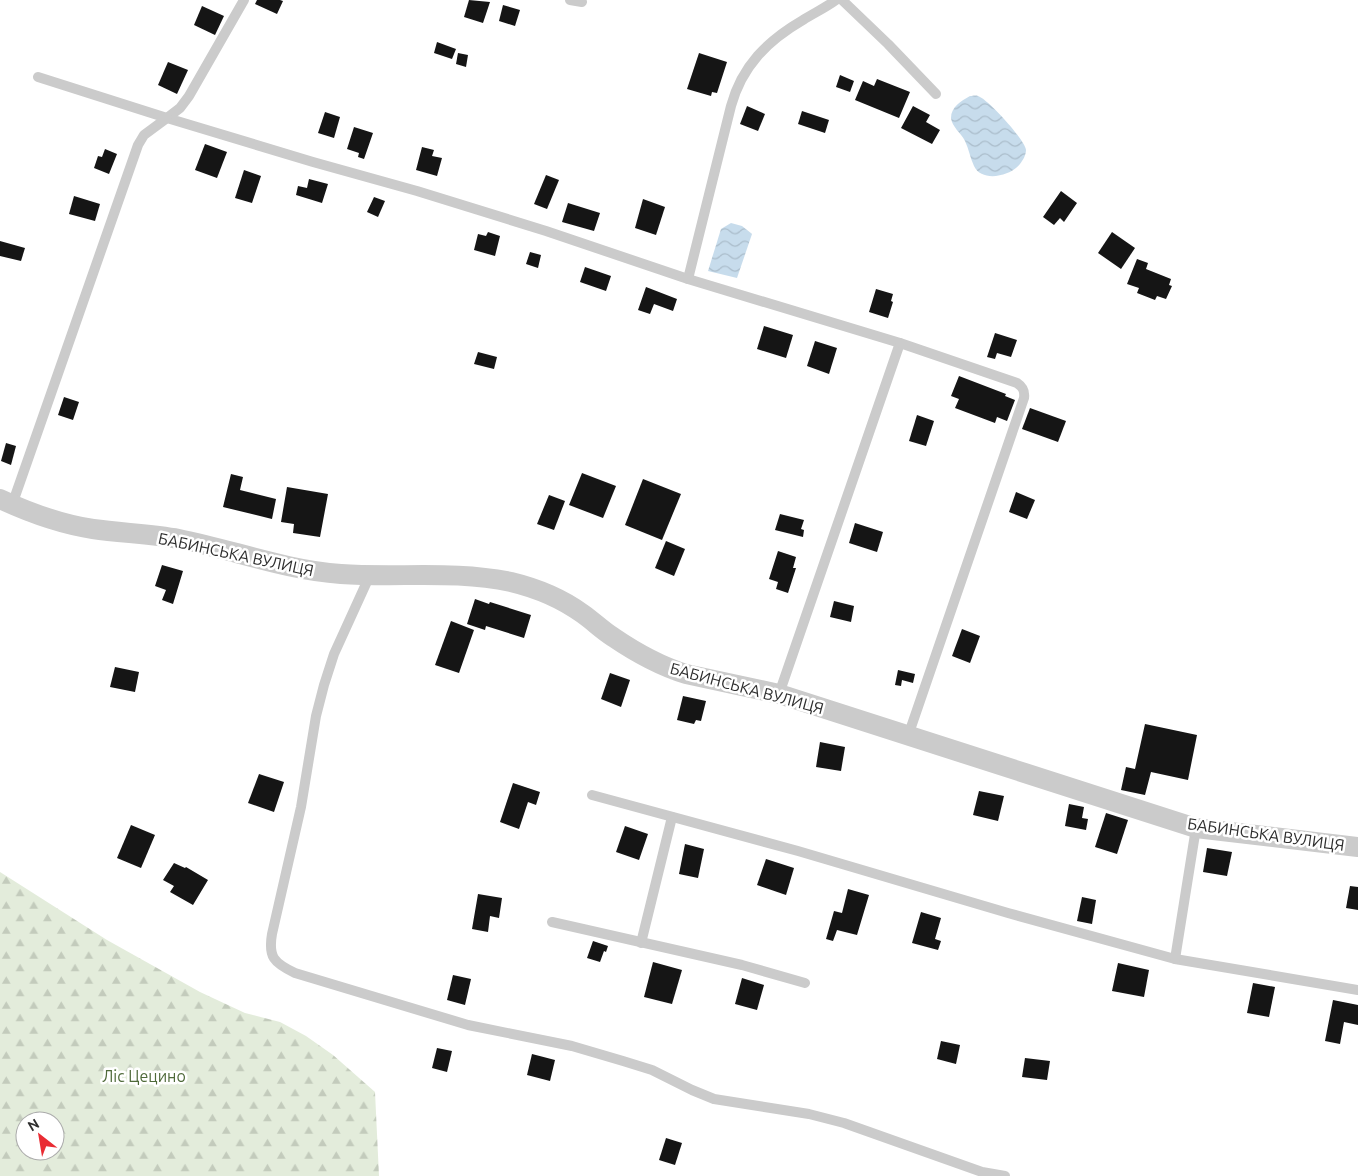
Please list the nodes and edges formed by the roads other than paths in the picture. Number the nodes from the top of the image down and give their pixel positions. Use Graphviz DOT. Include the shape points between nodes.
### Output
graph roads {
  1 [pos="244,0"];
  2 [pos="570,0"];
  3 [pos="836,0"];
  4 [pos="842,0"];
  5 [pos="582,2"];
  6 [pos="38,77"];
  7 [pos="936,94"];
  8 [pos="167,118"];
  9 [pos="688,279"];
  10 [pos="900,343"];
  11 [pos="6,502"];
  12 [pos="370,575"];
  13 [pos="778,694"];
  14 [pos="908,736"];
  15 [pos="592,795"];
  16 [pos="672,817"];
  17 [pos="1196,828"];
  18 [pos="1358,846"];
  19 [pos="552,922"];
  20 [pos="641,943"];
  21 [pos="1175,959"];
  22 [pos="805,983"];
  23 [pos="1358,990"];
  24 [pos="1005,1176"];
  1 -- 8 [label="lane" via="190,96"];
  2 -- 5 [label="lane"];
  3 -- 9 [label="lane" via="783,32 743,74 731,106"];
  4 -- 7 [label="lane"];
  6 -- 8 [label="lane"];
  8 -- 9 [label="lane" via="417,191"];
  8 -- 11 [label="lane" via="144,135 138,145"];
  9 -- 10 [label="lane"];
  10 -- 13 [label="lane"];
  10 -- 14 [label="lane" via="1017,383 1025,392"];
  11 -- 12 [label="street, БАБИНСЬКА ВУЛИЦЯ" via="62,523 179,539 294,568"];
  12 -- 13 [label="street, БАБИНСЬКА ВУЛИЦЯ" via="457,575 527,586 572,607 635,651 672,670"];
  12 -- 24 [label="lane" via="334,654 316,716 301,807 272,934 270,948 276,962 295,974 422,1012 468,1025 572,1046 652,1070 714,1098 844,1123 982,1172"];
  13 -- 14 [label="street, БАБИНСЬКА ВУЛИЦЯ"];
  14 -- 17 [label="street, БАБИНСЬКА ВУЛИЦЯ"];
  15 -- 16 [label="lane"];
  16 -- 20 [label="lane"];
  16 -- 21 [label="lane"];
  17 -- 18 [label="street, БАБИНСЬКА ВУЛИЦЯ"];
  17 -- 21 [label="lane"];
  19 -- 20 [label="lane"];
  20 -- 22 [label="lane" via="742,965"];
  21 -- 23 [label="lane"];
}
